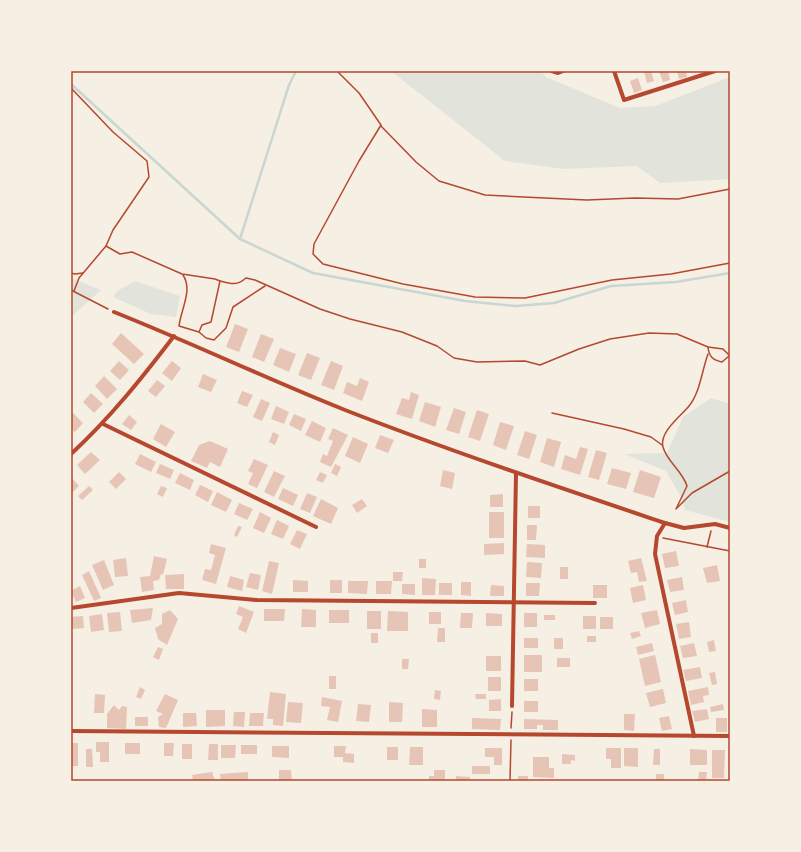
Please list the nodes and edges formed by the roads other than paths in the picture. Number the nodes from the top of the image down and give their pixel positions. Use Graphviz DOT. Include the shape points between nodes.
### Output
graph roads {
  1 [pos="552,71"];
  2 [pos="563,71"];
  3 [pos="614,71"];
  4 [pos="715,71"];
  5 [pos="114,312"];
  6 [pos="174,336"];
  7 [pos="103,424"];
  8 [pos="71,454"];
  9 [pos="516,473"];
  10 [pos="664,523"];
  11 [pos="316,527"];
  12 [pos="730,528"];
  13 [pos="513,601"];
  14 [pos="594,603"];
  15 [pos="71,608"];
  16 [pos="512,706"];
  17 [pos="71,731"];
  18 [pos="694,736"];
  19 [pos="730,736"];
  1 -- 2 [label="street"];
  3 -- 4 [label="street" via="624,100"];
  5 -- 6 [label="street"];
  6 -- 7 [label="street"];
  6 -- 9 [label="street" via="345,410"];
  7 -- 8 [label="street"];
  7 -- 11 [label="street"];
  9 -- 10 [label="street"];
  9 -- 13 [label="street"];
  10 -- 12 [label="street" via="684,528 715,524"];
  10 -- 18 [label="street" via="657,536 656,554"];
  13 -- 14 [label="street"];
  13 -- 15 [label="street" via="257,600 179,593"];
  13 -- 16 [label="street"];
  17 -- 18 [label="street"];
  18 -- 19 [label="street"];
}
